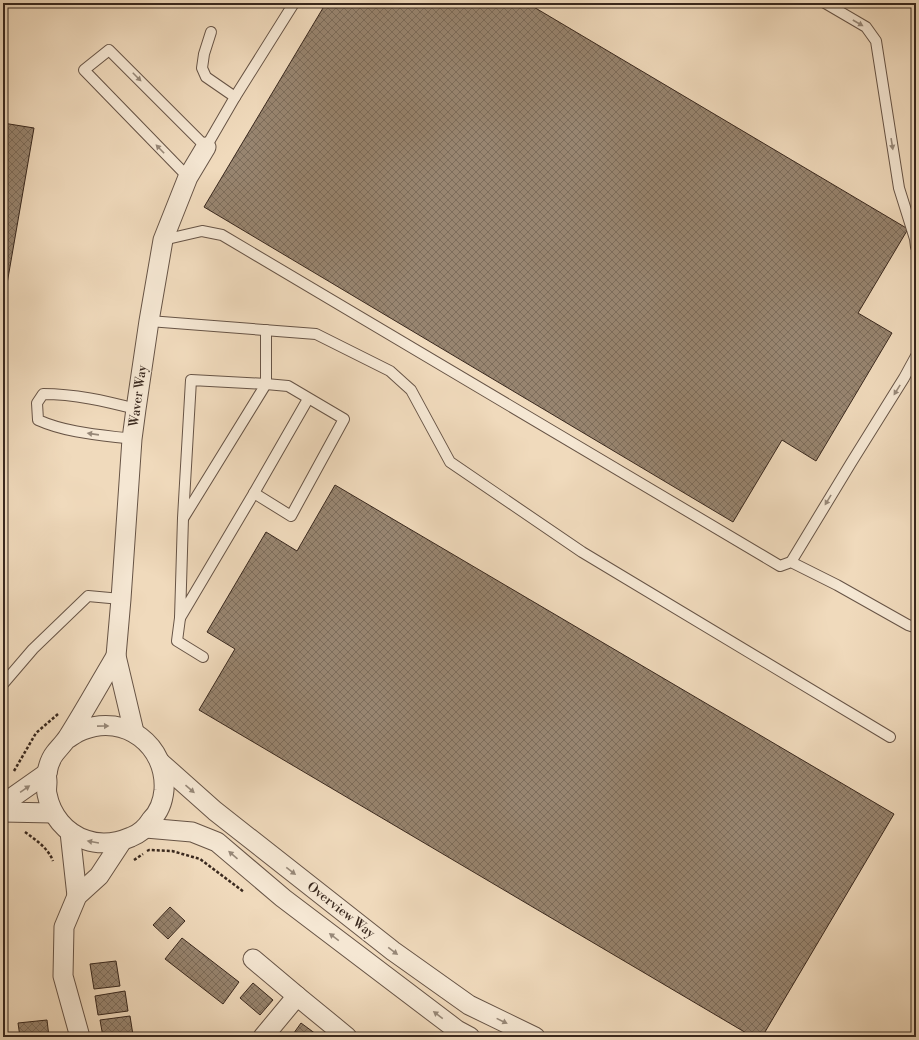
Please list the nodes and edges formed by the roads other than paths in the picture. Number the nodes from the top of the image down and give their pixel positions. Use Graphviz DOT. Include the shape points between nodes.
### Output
graph roads {
  1 [pos="294,3"];
  2 [pos="825,3"];
  3 [pos="211,32"];
  4 [pos="235,97"];
  5 [pos="206,147"];
  6 [pos="188,176"];
  7 [pos="163,240"];
  8 [pos="916,247"];
  9 [pos="149,320"];
  10 [pos="266,330"];
  11 [pos="916,359"];
  12 [pos="266,384"];
  13 [pos="308,399"];
  14 [pos="136,409"];
  15 [pos="132,439"];
  16 [pos="254,493"];
  17 [pos="183,518"];
  18 [pos="791,562"];
  19 [pos="122,598"];
  20 [pos="180,618"];
  21 [pos="916,624"];
  22 [pos="116,656"];
  23 [pos="203,658"];
  24 [pos="3,684"];
  25 [pos="134,732"];
  26 [pos="890,737"];
  27 [pos="67,739"];
  28 [pos="161,763"];
  29 [pos="47,773"];
  30 [pos="3,804"];
  31 [pos="3,812"];
  32 [pos="53,812"];
  33 [pos="146,828"];
  34 [pos="70,832"];
  35 [pos="122,841"];
  36 [pos="77,896"];
  37 [pos="253,959"];
  38 [pos="296,996"];
  39 [pos="80,1037"];
  40 [pos="263,1037"];
  41 [pos="347,1037"];
  42 [pos="470,1037"];
  43 [pos="535,1037"];
  1 -- 4 [label="lane"];
  2 -- 8 [label="lane, one-way" via="866,27 876,41 899,188"];
  3 -- 4 [label="lane" via="202,68 206,77"];
  4 -- 5 [label="lane"];
  5 -- 6 [label="street, Waver Way"];
  6 -- 5 [label="lane, one-way" via="84,70 109,50"];
  6 -- 7 [label="street, Waver Way"];
  7 -- 9 [label="street, Waver Way"];
  7 -- 18 [label="lane" via="202,231 222,235 780,566"];
  9 -- 10 [label="lane"];
  9 -- 14 [label="street, Waver Way"];
  10 -- 12 [label="lane"];
  10 -- 26 [label="lane" via="316,334 390,371 411,390 450,462 582,552"];
  11 -- 18 [label="lane, one-way"];
  12 -- 13 [label="lane" via="288,386"];
  12 -- 17 [label="lane"];
  12 -- 17 [label="lane" via="191,380"];
  13 -- 16 [label="lane"];
  13 -- 16 [label="lane" via="344,419 291,516"];
  14 -- 15 [label="street, Waver Way"];
  15 -- 14 [label="lane, one-way" via="74,431 47,424 38,420 38,403 43,394 60,394"];
  15 -- 19 [label="street, Waver Way"];
  16 -- 20 [label="lane"];
  17 -- 20 [label="lane"];
  18 -- 21 [label="lane" via="908,625 914,627"];
  19 -- 22 [label="street, Waver Way"];
  19 -- 24 [label="lane" via="88,596 33,649"];
  20 -- 23 [label="lane" via="177,641"];
  22 -- 25 [label="street, Waver Way"];
  22 -- 27 [label="street, Waver Way"];
  27 -- 25 [label="street, one-way" via="82,730 100,726 117,726"];
  25 -- 28 [label="street" via="154,751"];
  27 -- 29 [label="street" via="54,754"];
  28 -- 33 [label="street" via="164,780 163,798 157,814"];
  28 -- 43 [label="street, Overview Way, one-way" via="215,811 393,951 469,1005"];
  30 -- 29 [label="street, one-way"];
  29 -- 32 [label="street" via="46,793"];
  31 -- 32 [label="street"];
  32 -- 34 [label="street"];
  33 -- 35 [label="street"];
  42 -- 33 [label="street, Overview Way, one-way" via="457,1030 283,898 217,842 192,832"];
  35 -- 34 [label="street, one-way" via="86,841"];
  34 -- 36 [label="street"];
  35 -- 36 [label="street" via="99,876"];
  36 -- 39 [label="street" via="64,927 63,976"];
  37 -- 38 [label="street"];
  38 -- 40 [label="street"];
  38 -- 41 [label="street"];
}
